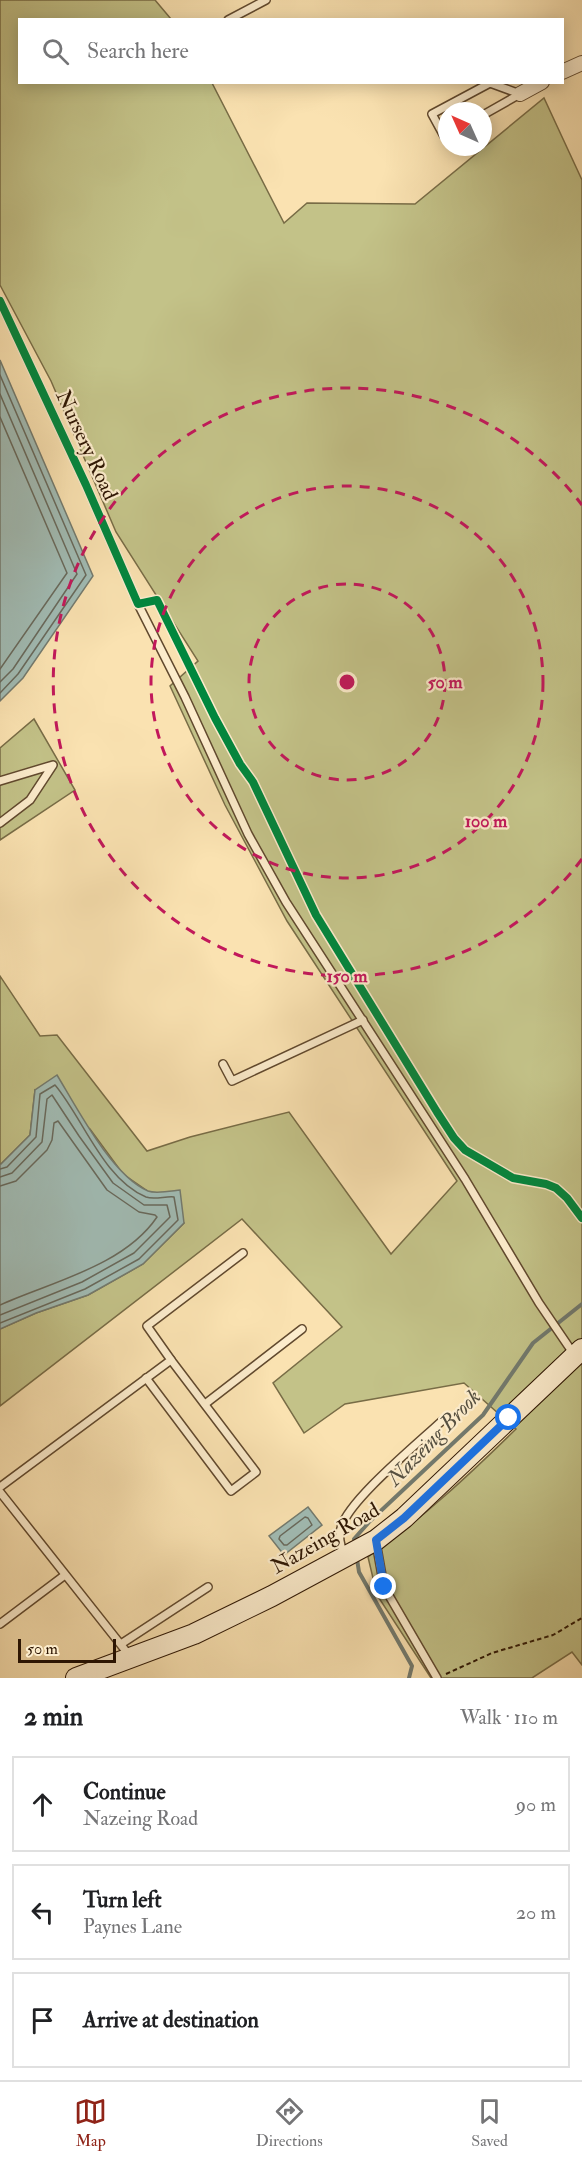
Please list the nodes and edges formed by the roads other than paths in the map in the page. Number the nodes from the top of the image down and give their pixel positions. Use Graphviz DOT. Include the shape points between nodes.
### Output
graph roads {
  1 [pos="266,0"];
  2 [pos="232,18"];
  3 [pos="582,63"];
  4 [pos="564,71"];
  5 [pos="488,84"];
  6 [pos="493,84"];
  7 [pos="538,84"];
  8 [pos="520,93"];
  9 [pos="454,102"];
  10 [pos="492,110"];
  11 [pos="438,111"];
  12 [pos="438,124"];
  13 [pos="0,301"];
  14 [pos="0,781"];
  15 [pos="0,823"];
  16 [pos="363,1020"];
  17 [pos="223,1064"];
  18 [pos="243,1253"];
  19 [pos="302,1329"];
  20 [pos="579,1352"];
  21 [pos="171,1360"];
  22 [pos="146,1378"];
  23 [pos="205,1404"];
  24 [pos="445,1419"];
  25 [pos="0,1487"];
  26 [pos="0,1492"];
  27 [pos="376,1540"];
  28 [pos="346,1557"];
  29 [pos="65,1575"];
  30 [pos="208,1587"];
  31 [pos="0,1624"];
  32 [pos="126,1651"];
  33 [pos="82,1677"];
  34 [pos="438,1678"];
  1 -- 2 [label="lane"];
  3 -- 4 [label="street"];
  5 -- 9 [label="lane"];
  6 -- 8 [label="lane"];
  7 -- 8 [label="street"];
  8 -- 10 [label="lane"];
  11 -- 12 [label="lane" via="432,114"];
  13 -- 16 [label="lane, Nursery Road" via="248,834 286,902"];
  14 -- 15 [label="lane" via="53,765 30,800"];
  16 -- 17 [label="lane" via="232,1081"];
  16 -- 20 [label="lane, Nursery Road" via="558,1333"];
  18 -- 21 [label="lane" via="147,1326"];
  19 -- 23 [label="lane"];
  20 -- 27 [label="main road, Nazeing Road"];
  21 -- 22 [label="lane"];
  21 -- 23 [label="lane"];
  22 -- 23 [label="lane" via="231,1491 256,1472"];
  22 -- 25 [label="lane"];
  24 -- 28 [label="lane" via="363,1495 345,1518 340,1536"];
  26 -- 29 [label="lane"];
  27 -- 28 [label="main road, Nazeing Road"];
  27 -- 34 [label="lane" via="384,1587"];
  28 -- 32 [label="main road, Nazeing Road" via="194,1634"];
  29 -- 31 [label="lane"];
  29 -- 32 [label="lane"];
  30 -- 32 [label="lane"];
  32 -- 33 [label="main road, Nazeing Road"];
}
